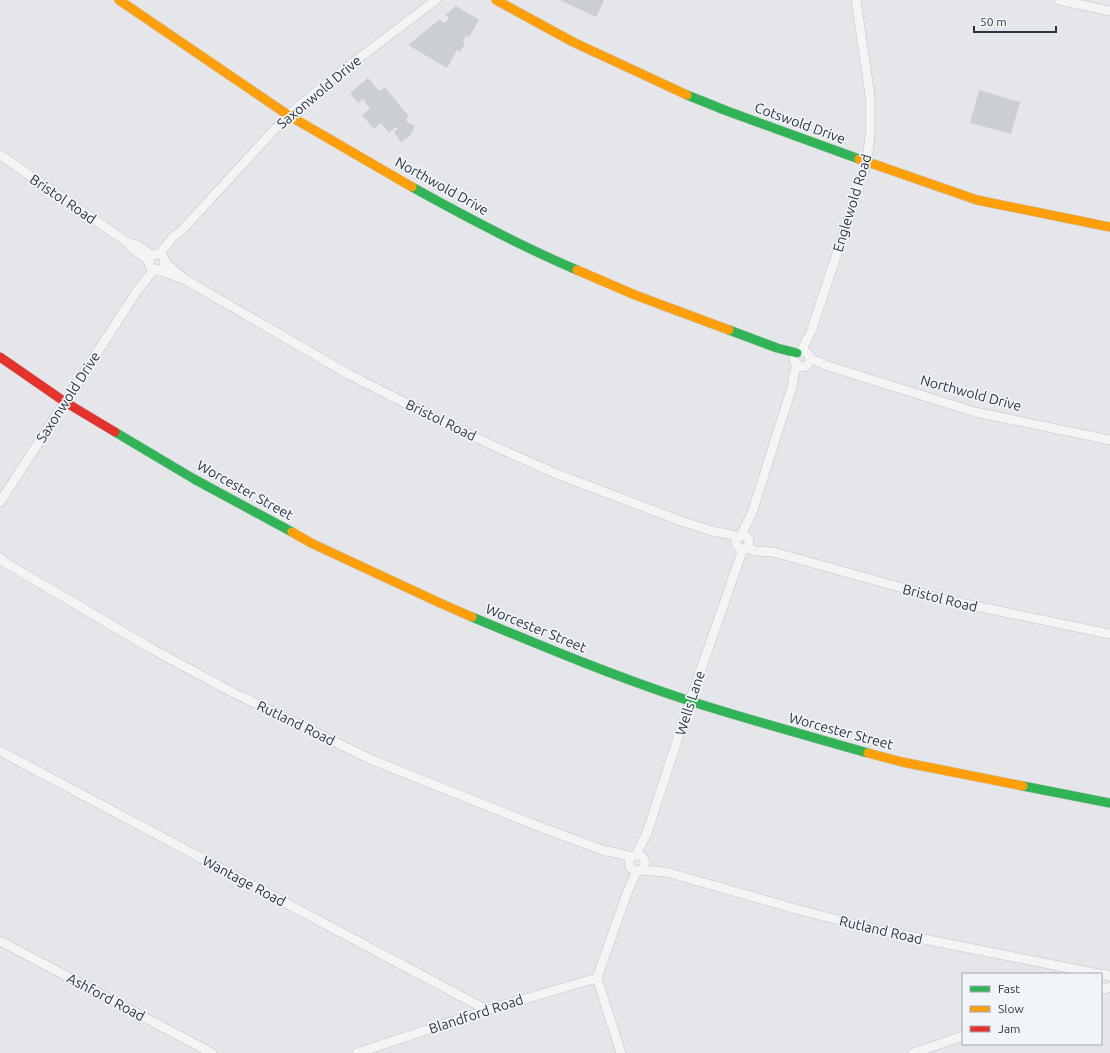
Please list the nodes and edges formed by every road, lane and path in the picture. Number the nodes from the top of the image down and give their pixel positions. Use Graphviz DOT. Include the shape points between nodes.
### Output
graph roads {
  1 [pos="119,0"];
  2 [pos="436,0"];
  3 [pos="496,0"];
  4 [pos="856,0"];
  5 [pos="1059,0"];
  6 [pos="1110,11"];
  7 [pos="288,115"];
  8 [pos="0,155"];
  9 [pos="867,162"];
  10 [pos="1110,227"];
  11 [pos="156,262"];
  12 [pos="0,357"];
  13 [pos="802,359"];
  14 [pos="65,402"];
  15 [pos="1110,440"];
  16 [pos="0,502"];
  17 [pos="743,543"];
  18 [pos="1,561"];
  19 [pos="1110,634"];
  20 [pos="690,702"];
  21 [pos="0,751"];
  22 [pos="1110,803"];
  23 [pos="637,863"];
  24 [pos="0,941"];
  25 [pos="1095,973"];
  26 [pos="597,978"];
  27 [pos="488,1010"];
  28 [pos="962,1036"];
  29 [pos="212,1053"];
  30 [pos="357,1053"];
  31 [pos="621,1053"];
  32 [pos="912,1053"];
  1 -- 7 [label="street, Northwold Drive"];
  2 -- 7 [label="street, Saxonwold Drive"];
  3 -- 9 [label="street, Cotswold Drive" via="573,42 692,97"];
  4 -- 9 [label="street, Englewold Road" via="870,96"];
  5 -- 6 [label="street"];
  7 -- 11 [label="street, Saxonwold Drive" via="173,237"];
  7 -- 13 [label="street, Northwold Drive" via="416,190 551,259 635,295 785,349"];
  8 -- 11 [label="street, Bristol Road" via="127,242 137,245"];
  9 -- 10 [label="street, Cotswold Drive" via="977,200"];
  9 -- 13 [label="street, Englewold Road" via="812,332 812,341"];
  11 -- 14 [label="street, Saxonwold Drive" via="139,281 137,291"];
  11 -- 17 [label="street, Bristol Road" via="350,375 441,422 557,474 682,521 728,534"];
  12 -- 14 [label="street, Worcester Street"];
  13 -- 15 [label="street, Northwold Drive" via="975,412"];
  13 -- 17 [label="street, Englewold Road"];
  14 -- 16 [label="street, Saxonwold Drive"];
  14 -- 20 [label="street, Worcester Street" via="194,479 311,543 440,603 565,656"];
  17 -- 19 [label="street, Bristol Road" via="946,600"];
  17 -- 20 [label="street, Wells Lane"];
  18 -- 23 [label="street, Rutland Road" via="228,690 370,759 605,851 616,858"];
  20 -- 22 [label="street, Worcester Street" via="902,762"];
  20 -- 23 [label="street, Wells Lane"];
  21 -- 27 [label="street, Wantage Road"];
  23 -- 25 [label="street, Rutland Road" via="878,930"];
  23 -- 26 [label="street, Wells Lane"];
  24 -- 29 [label="street, Ashford Road"];
  26 -- 27 [label="street, Blandford Road"];
  26 -- 31 [label="street"];
  27 -- 30 [label="street, Blandford Road"];
  28 -- 32 [label="street"];
}
